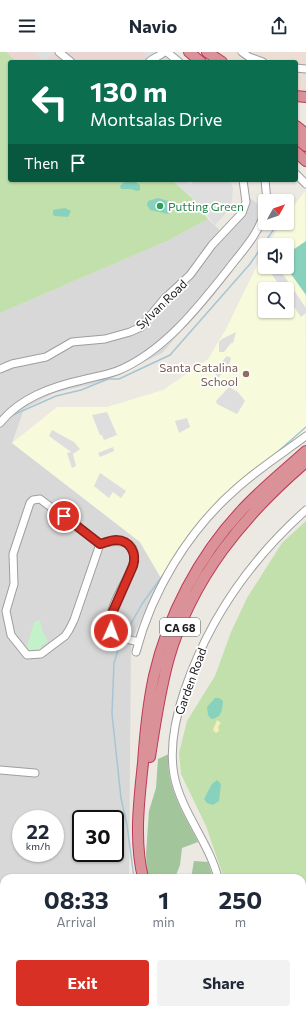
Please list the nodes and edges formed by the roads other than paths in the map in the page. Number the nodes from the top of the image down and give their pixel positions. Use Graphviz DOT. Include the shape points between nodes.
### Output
graph roads {
  1 [pos="59,52"];
  2 [pos="165,52"];
  3 [pos="207,52"];
  4 [pos="245,53"];
  5 [pos="197,57"];
  6 [pos="69,60"];
  7 [pos="151,60"];
  8 [pos="176,60"];
  9 [pos="207,60"];
  10 [pos="219,60"];
  11 [pos="259,60"];
  12 [pos="298,128"];
  13 [pos="306,134"];
  14 [pos="298,140"];
  15 [pos="306,146"];
  16 [pos="298,154"];
  17 [pos="306,161"];
  18 [pos="298,176"];
  19 [pos="243,182"];
  20 [pos="265,182"];
  21 [pos="306,184"];
  22 [pos="266,194"];
  23 [pos="258,229"];
  24 [pos="0,369"];
  25 [pos="0,423"];
  26 [pos="306,436"];
  27 [pos="306,451"];
  28 [pos="306,462"];
  29 [pos="306,468"];
  30 [pos="269,496"];
  31 [pos="306,510"];
  32 [pos="100,544"];
  33 [pos="139,642"];
  34 [pos="136,652"];
  35 [pos="0,770"];
  36 [pos="35,774"];
  37 [pos="142,874"];
  38 [pos="143,874"];
  39 [pos="216,874"];
  1 -- 6 [label="street"];
  2 -- 7 [label="street"];
  2 -- 8 [label="street"];
  3 -- 10 [label="highway"];
  4 -- 11 [label="street"];
  5 -- 9 [label="highway"];
  12 -- 13 [label="highway"];
  14 -- 15 [label="highway"];
  16 -- 17 [label="highway"];
  18 -- 21 [label="street"];
  19 -- 24 [label="street, Sylvan Road" via="246,202 242,213 212,245 190,275 164,299 141,327 105,339 72,342 46,357"];
  20 -- 22 [label="street"];
  23 -- 25 [label="street" via="227,271 186,318 140,359 118,371 38,394 18,405"];
  26 -- 33 [label="street" via="242,484 205,521 162,586"];
  27 -- 37 [label="highway, CA 68" via="258,494 225,530 194,575 169,628 154,680 145,740 138,820"];
  28 -- 30 [label="highway, CA 68"];
  29 -- 30 [label="highway"];
  30 -- 38 [label="highway, CA 68" via="242,524 213,563 190,604 172,648 159,700 146,783 141,840"];
  31 -- 39 [label="street, Garden Road" via="265,550 227,602 199,652 178,714 173,743 174,776 182,800"];
  32 -- 32 [label="street" via="74,620 67,633 41,654 24,654 11,635 6,611 14,584 13,554 30,503 40,499"];
  32 -- 33 [label="street" via="121,541 130,546 134,554 133,566 118,596 109,624 111,631 116,635"];
  33 -- 34 [label="street"];
  35 -- 36 [label="street"];
}
